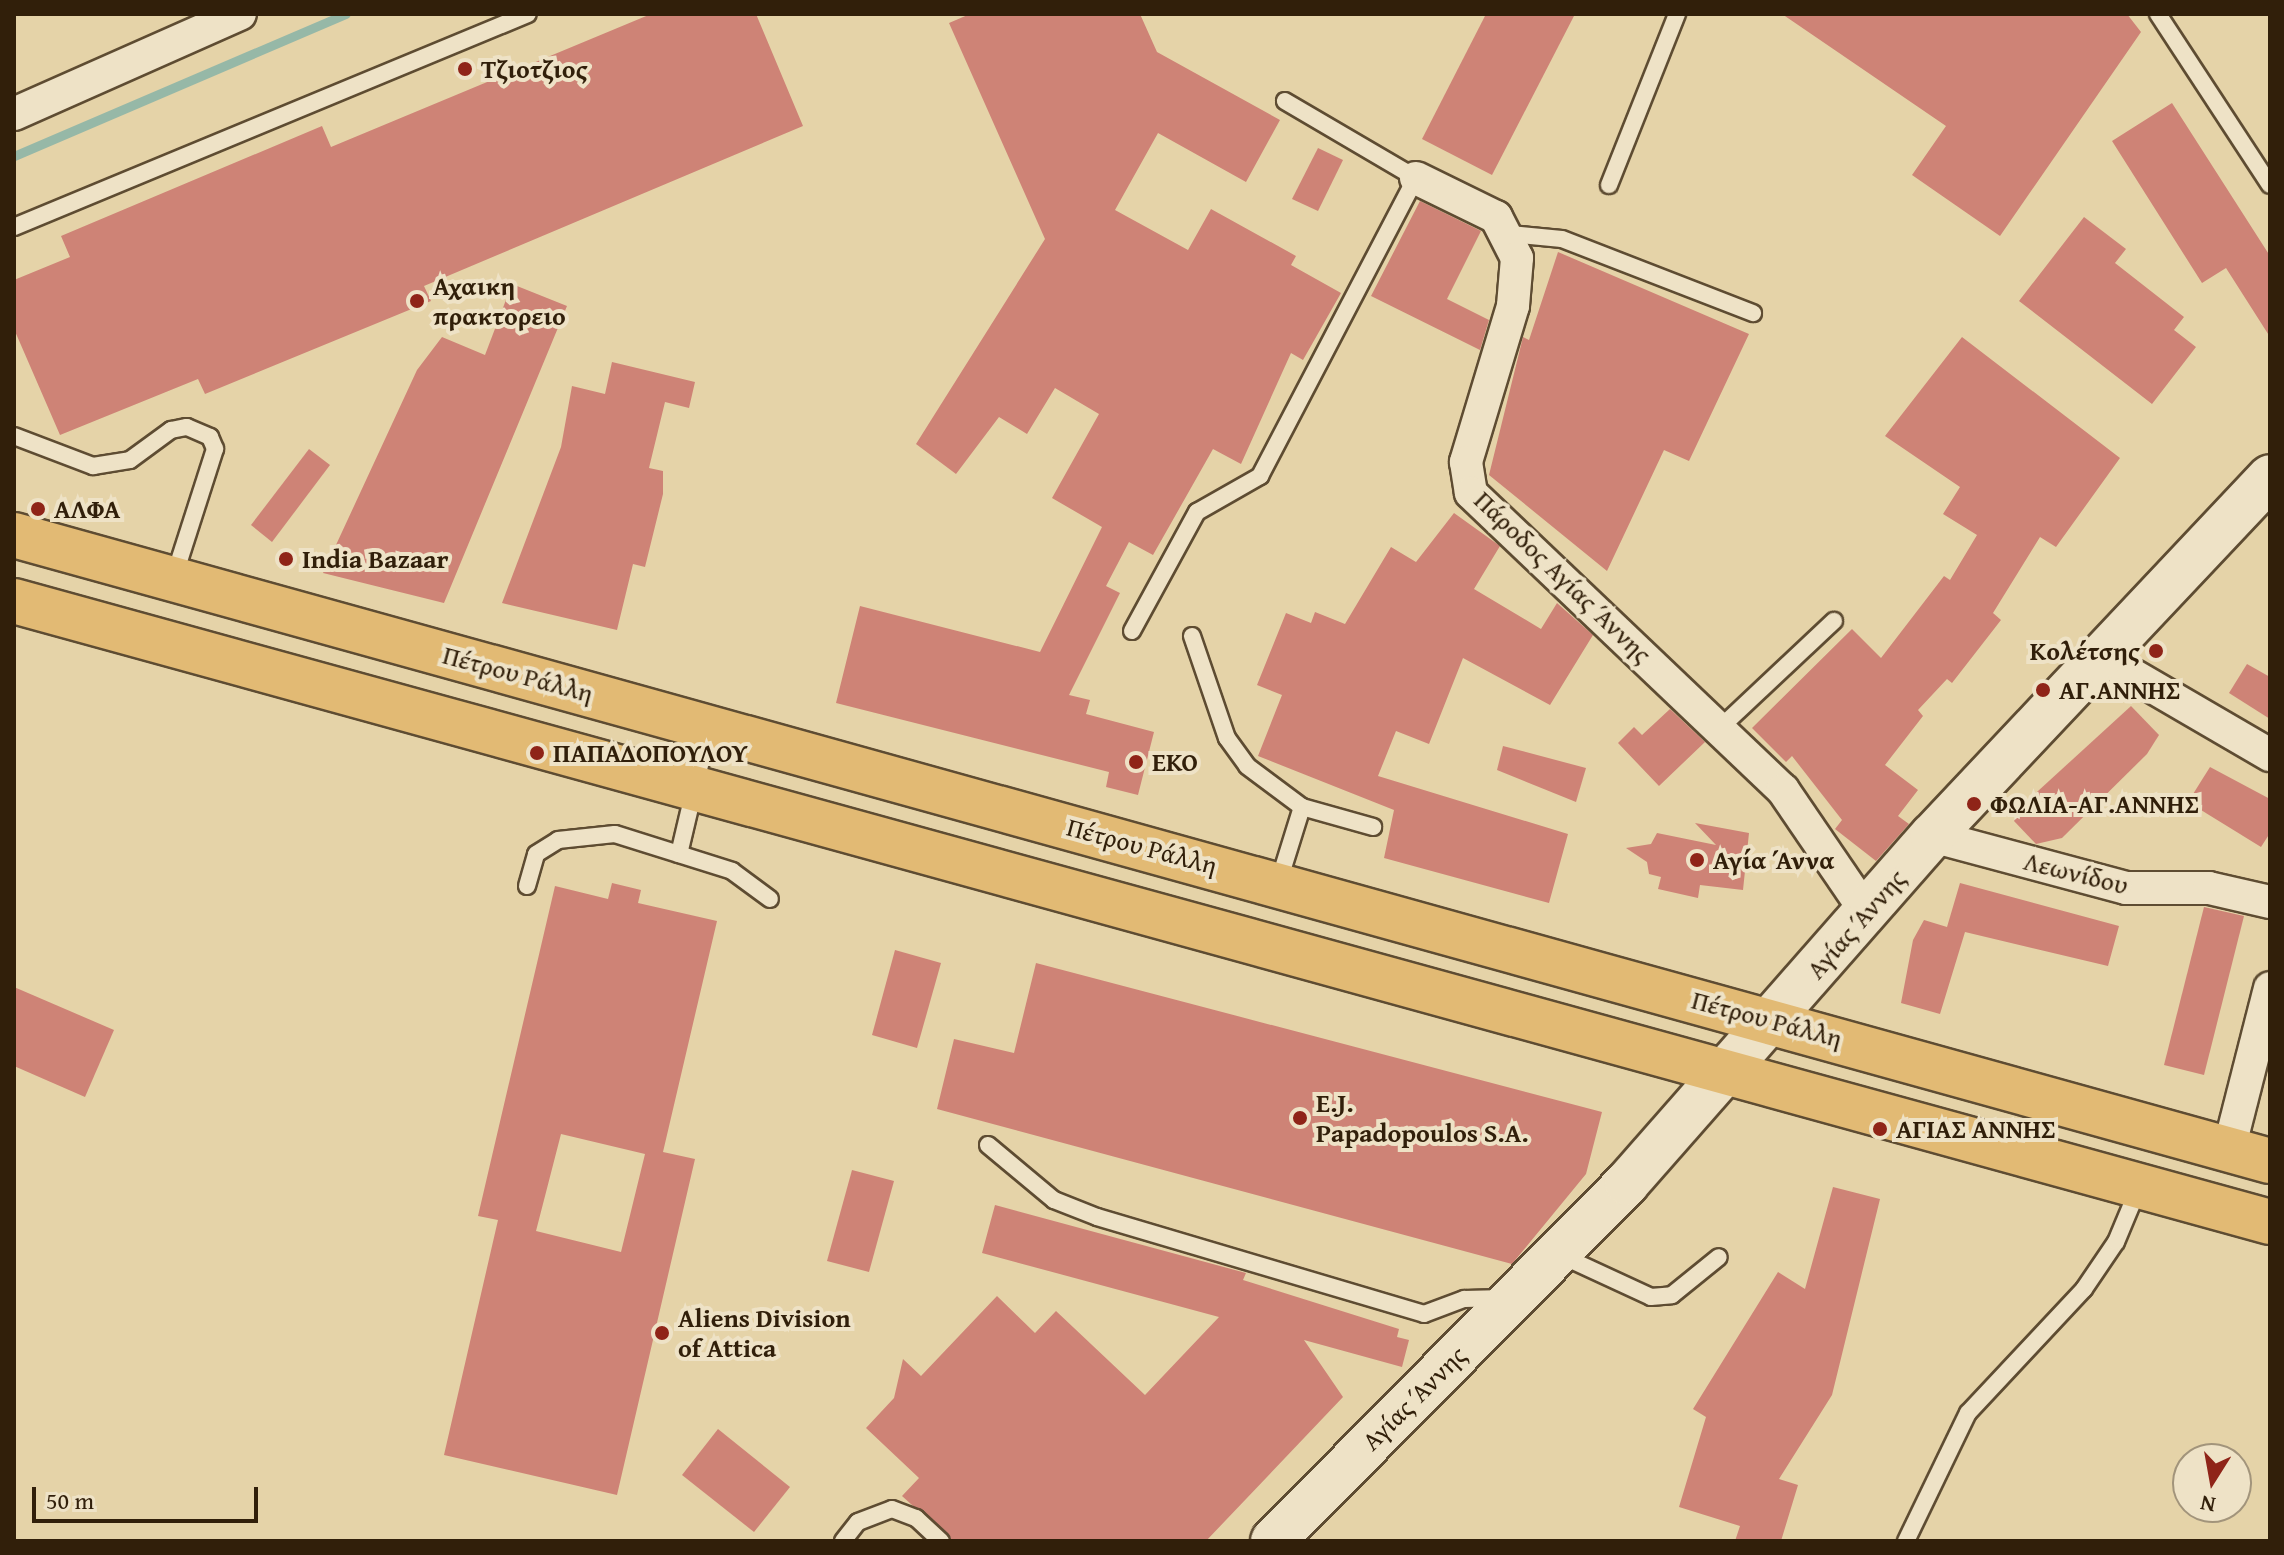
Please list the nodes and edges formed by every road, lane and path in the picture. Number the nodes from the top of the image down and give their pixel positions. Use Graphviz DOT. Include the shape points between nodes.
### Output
graph roads {
  1 [pos="528,14"];
  2 [pos="1677,14"];
  3 [pos="2158,14"];
  4 [pos="222,17"];
  5 [pos="1285,101"];
  6 [pos="14,114"];
  7 [pos="1416,178"];
  8 [pos="1609,185"];
  9 [pos="2270,185"];
  10 [pos="14,227"];
  11 [pos="1510,234"];
  12 [pos="1753,313"];
  13 [pos="14,436"];
  14 [pos="2270,477"];
  15 [pos="14,535"];
  16 [pos="174,579"];
  17 [pos="14,601"];
  18 [pos="1834,621"];
  19 [pos="1132,631"];
  20 [pos="1192,636"];
  21 [pos="2098,655"];
  22 [pos="709,727"];
  23 [pos="1721,727"];
  24 [pos="2270,755"];
  25 [pos="694,789"];
  26 [pos="1302,807"];
  27 [pos="1373,827"];
  28 [pos="1932,836"];
  29 [pos="679,854"];
  30 [pos="1278,884"];
  31 [pos="527,886"];
  32 [pos="770,899"];
  33 [pos="2270,902"];
  34 [pos="1867,913"];
  35 [pos="2270,988"];
  36 [pos="1772,1020"];
  37 [pos="1725,1074"];
  38 [pos="988,1145"];
  39 [pos="2250,1155"];
  40 [pos="2139,1187"];
  41 [pos="2270,1222"];
  42 [pos="1557,1253"];
  43 [pos="1719,1257"];
  44 [pos="1512,1299"];
  45 [pos="843,1541"];
  46 [pos="941,1541"];
  47 [pos="1273,1541"];
  48 [pos="1906,1541"];
  1 -- 10 [label="lane"];
  2 -- 8 [label="lane" via="1667,55"];
  3 -- 9 [label="lane"];
  4 -- 6 [label="street"];
  5 -- 7 [label="lane"];
  7 -- 11 [label="street" via="1496,217"];
  7 -- 19 [label="lane" via="1260,476 1197,512"];
  11 -- 12 [label="lane" via="1562,239"];
  11 -- 23 [label="street, Πάροδος Αγίας Άννης" via="1517,258 1513,306 1466,462 1467,483 1477,501"];
  13 -- 16 [label="lane" via="93,466 130,460 171,430 187,427 210,437 215,449"];
  14 -- 21 [label="street, Αγίας Άννης"];
  15 -- 16 [label="main road, Πέτρου Ράλλη"];
  16 -- 22 [label="main road, Πέτρου Ράλλη"];
  17 -- 25 [label="main road"];
  18 -- 23 [label="lane"];
  20 -- 26 [label="lane" via="1227,738 1247,766"];
  21 -- 24 [label="street"];
  21 -- 28 [label="street, Αγίας Άννης"];
  22 -- 25 [label="lane"];
  22 -- 30 [label="main road, Πέτρου Ράλλη"];
  23 -- 34 [label="street, Πάροδος Αγίας Άννης" via="1813,826"];
  25 -- 29 [label="lane"];
  25 -- 37 [label="main road"];
  26 -- 27 [label="lane"];
  26 -- 30 [label="lane"];
  28 -- 33 [label="street, Λεωνίδου" via="2126,888 2209,888"];
  28 -- 34 [label="street, Αγίας Άννης"];
  29 -- 31 [label="lane" via="615,834 558,840 536,854"];
  29 -- 32 [label="lane" via="732,871"];
  30 -- 36 [label="main road, Πέτρου Ράλλη"];
  34 -- 36 [label="street, Αγίας Άννης"];
  35 -- 39 [label="street"];
  36 -- 37 [label="street, Αγίας Άννης"];
  36 -- 39 [label="main road, Πέτρου Ράλλη"];
  37 -- 40 [label="main road"];
  37 -- 42 [label="street, Αγίας Άννης"];
  38 -- 44 [label="lane" via="1054,1200 1082,1212 1424,1314 1485,1295"];
  40 -- 41 [label="main road"];
  40 -- 48 [label="lane" via="2084,1289 1968,1413"];
  42 -- 43 [label="lane" via="1651,1297 1672,1295"];
  42 -- 44 [label="street, Αγίας Άννης"];
  44 -- 47 [label="street, Αγίας Άννης"];
  45 -- 46 [label="lane" via="858,1522 892,1509 916,1518"];
}
